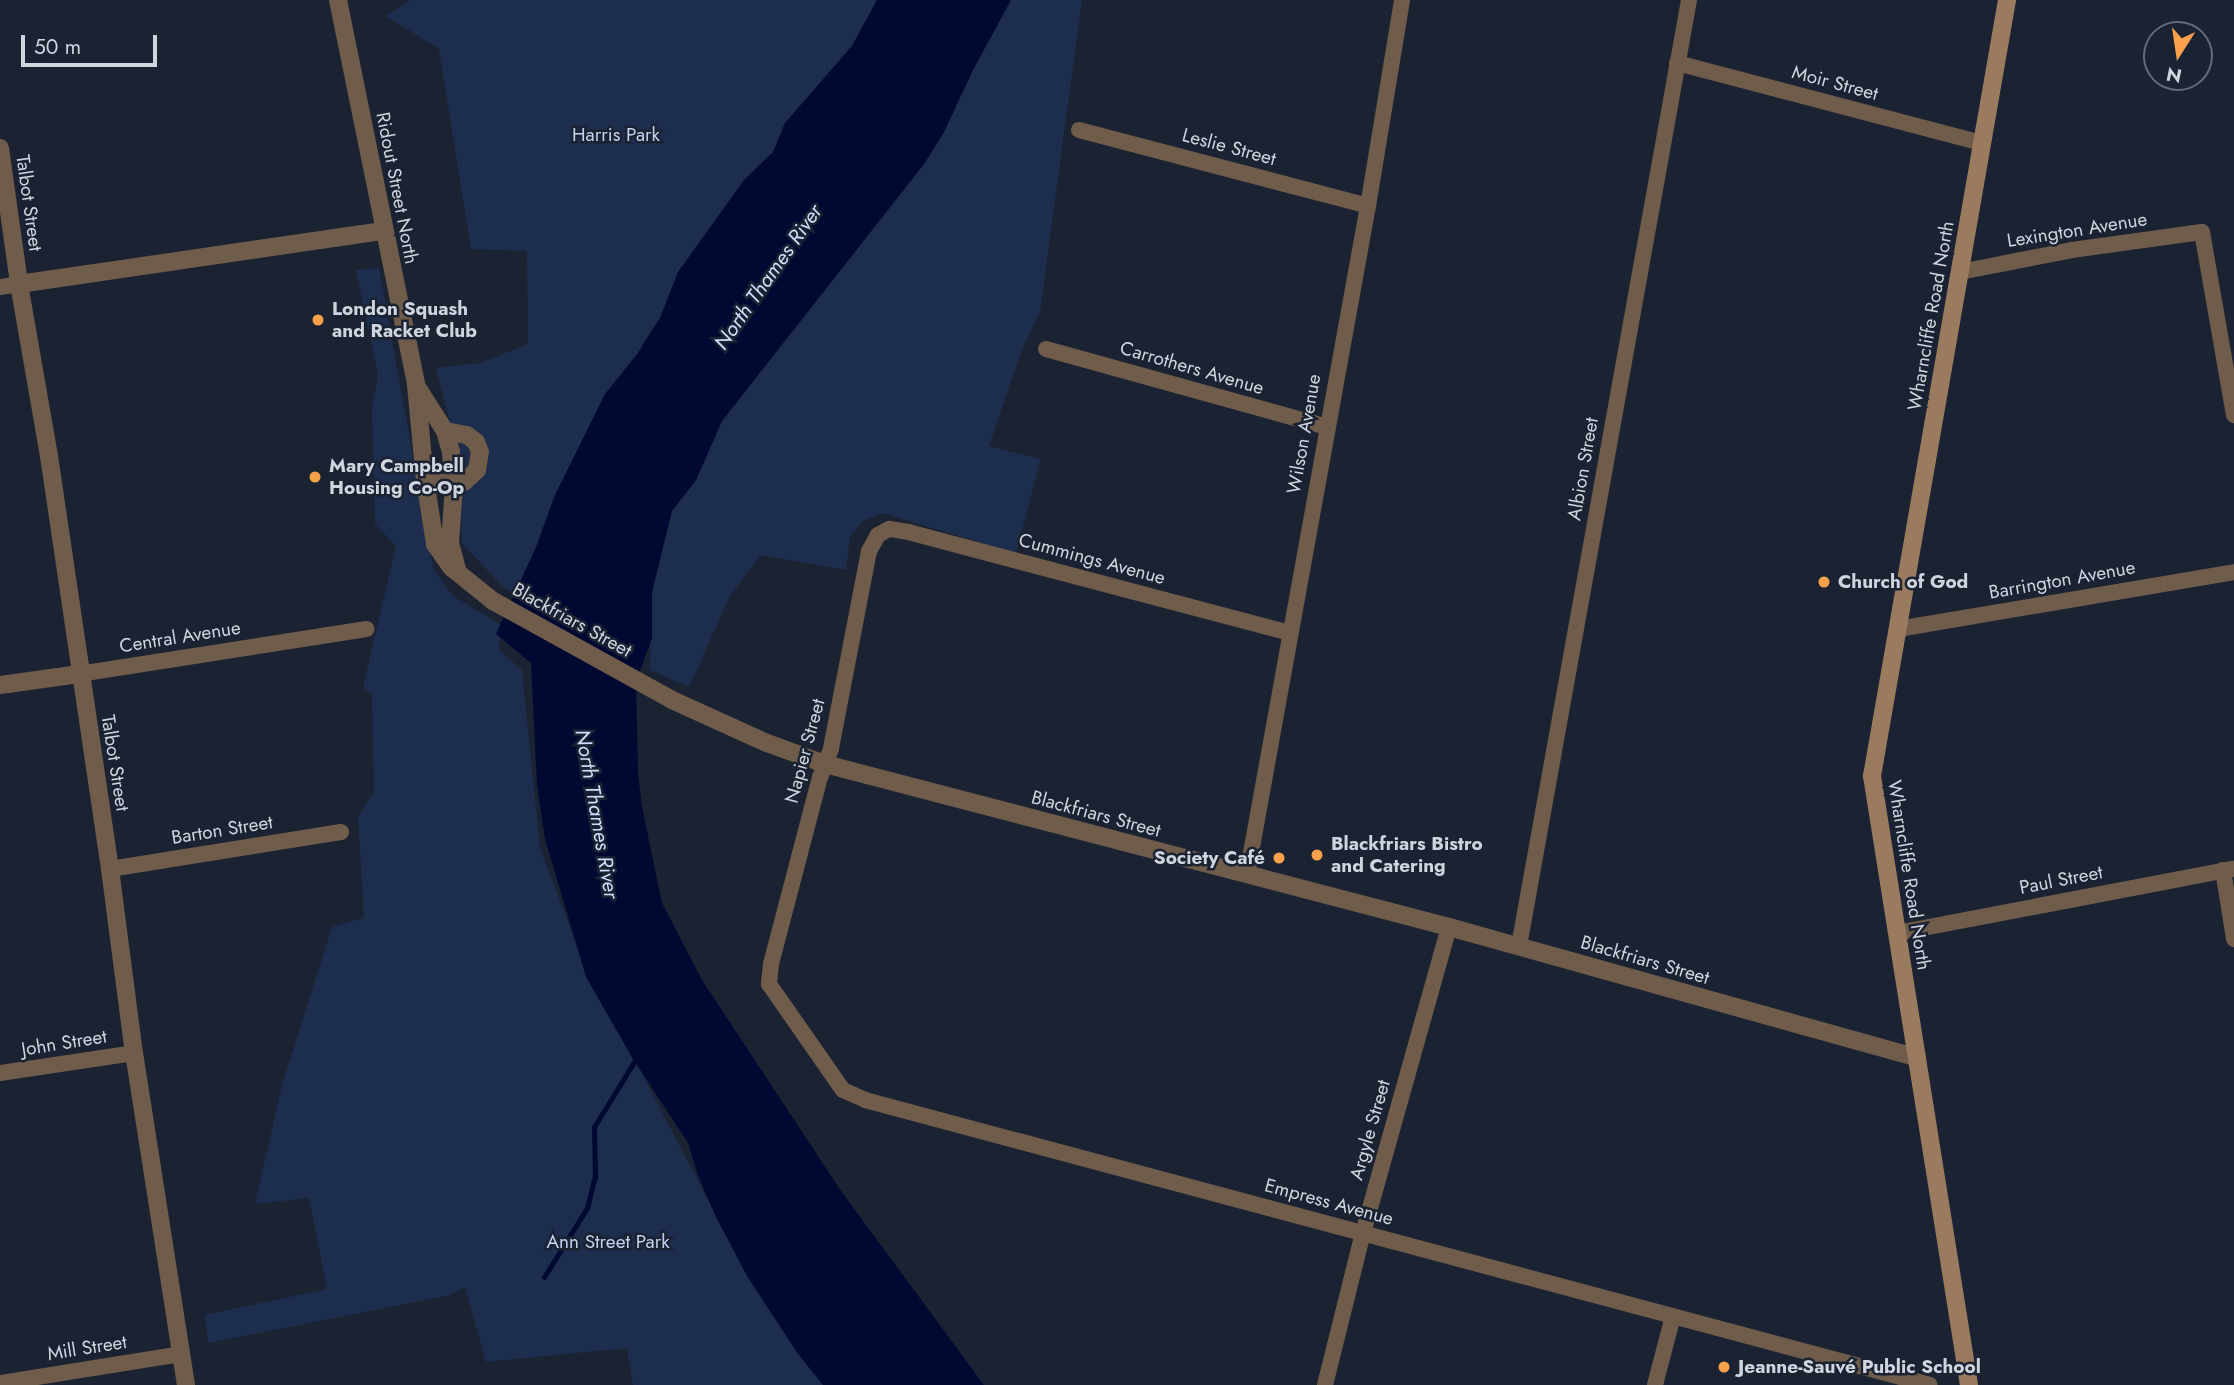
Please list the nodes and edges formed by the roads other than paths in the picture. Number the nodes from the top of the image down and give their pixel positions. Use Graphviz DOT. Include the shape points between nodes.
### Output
graph roads {
  1 [pos="338,0"];
  2 [pos="1402,0"];
  3 [pos="1689,0"];
  4 [pos="2007,0"];
  5 [pos="1676,63"];
  6 [pos="1079,130"];
  7 [pos="1982,144"];
  8 [pos="0,148"];
  9 [pos="1368,206"];
  10 [pos="383,231"];
  11 [pos="1960,272"];
  12 [pos="19,284"];
  13 [pos="0,287"];
  14 [pos="1046,349"];
  15 [pos="416,385"];
  16 [pos="2234,415"];
  17 [pos="1327,427"];
  18 [pos="445,431"];
  19 [pos="425,480"];
  20 [pos="454,485"];
  21 [pos="883,531"];
  22 [pos="458,572"];
  23 [pos="2234,572"];
  24 [pos="493,601"];
  25 [pos="367,629"];
  26 [pos="1898,629"];
  27 [pos="1290,633"];
  28 [pos="79,674"];
  29 [pos="0,685"];
  30 [pos="825,764"];
  31 [pos="341,832"];
  32 [pos="110,869"];
  33 [pos="2229,869"];
  34 [pos="1247,875"];
  35 [pos="1450,927"];
  36 [pos="1897,933"];
  37 [pos="2234,939"];
  38 [pos="1519,946"];
  39 [pos="769,984"];
  40 [pos="134,1053"];
  41 [pos="1917,1058"];
  42 [pos="0,1073"];
  43 [pos="1363,1233"];
  44 [pos="1673,1316"];
  45 [pos="181,1354"];
  46 [pos="0,1383"];
  47 [pos="186,1385"];
  48 [pos="1325,1385"];
  49 [pos="1655,1385"];
  50 [pos="1930,1385"];
  51 [pos="1969,1385"];
  1 -- 10 [label="street, Ridout Street North"];
  2 -- 9 [label="street, Wilson Avenue"];
  3 -- 5 [label="street, Albion Street"];
  4 -- 7 [label="main road, Wharncliffe Road North"];
  5 -- 7 [label="street, Moir Street"];
  5 -- 38 [label="street, Albion Street"];
  6 -- 9 [label="street, Leslie Street"];
  7 -- 11 [label="main road, Wharncliffe Road North"];
  8 -- 12 [label="street, Talbot Street"];
  9 -- 17 [label="street, Wilson Avenue"];
  10 -- 12 [label="street"];
  10 -- 15 [label="street, Ridout Street North"];
  11 -- 16 [label="street, Lexington Avenue" via="2202,232"];
  11 -- 26 [label="main road, Wharncliffe Road North"];
  12 -- 13 [label="street"];
  12 -- 28 [label="street, Talbot Street"];
  14 -- 17 [label="street, Carrothers Avenue"];
  15 -- 18 [label="street, Ridout Street North"];
  15 -- 19 [label="street, Ridout Street North"];
  17 -- 27 [label="street, Wilson Avenue"];
  18 -- 20 [label="street, Ridout Street North"];
  18 -- 20 [label="street" via="467,435 480,453 477,470"];
  19 -- 20 [label="street"];
  19 -- 22 [label="street, Ridout Street North" via="435,544"];
  20 -- 22 [label="street, Ridout Street North" via="450,543"];
  21 -- 27 [label="street, Cummings Avenue" via="909,532"];
  21 -- 30 [label="street, Napier Street" via="869,551"];
  22 -- 24 [label="street, Ridout Street North"];
  23 -- 26 [label="street, Barrington Avenue"];
  24 -- 30 [label="street, Blackfriars Street" via="721,723"];
  25 -- 28 [label="street, Central Avenue"];
  26 -- 36 [label="main road, Wharncliffe Road North" via="1872,776"];
  27 -- 34 [label="street, Wilson Avenue"];
  28 -- 29 [label="street, Central Avenue"];
  28 -- 32 [label="street, Talbot Street"];
  30 -- 34 [label="street, Blackfriars Street"];
  30 -- 39 [label="street, Napier Street"];
  31 -- 32 [label="street, Barton Street"];
  32 -- 40 [label="street, Talbot Street"];
  33 -- 36 [label="street, Paul Street"];
  33 -- 37 [label="street"];
  34 -- 35 [label="street, Blackfriars Street"];
  35 -- 38 [label="street, Blackfriars Street"];
  35 -- 43 [label="street, Argyle Street"];
  36 -- 41 [label="main road, Wharncliffe Road North"];
  38 -- 41 [label="street, Blackfriars Street"];
  39 -- 43 [label="street, Empress Avenue" via="843,1090 865,1100"];
  40 -- 42 [label="street, John Street"];
  40 -- 45 [label="street, Talbot Street"];
  41 -- 51 [label="main road, Wharncliffe Road North"];
  43 -- 44 [label="street, Empress Avenue"];
  43 -- 48 [label="street, Argyle Street"];
  44 -- 49 [label="street"];
  44 -- 50 [label="street, Empress Avenue"];
  45 -- 46 [label="street, Mill Street"];
  45 -- 47 [label="street, Talbot Street"];
}
